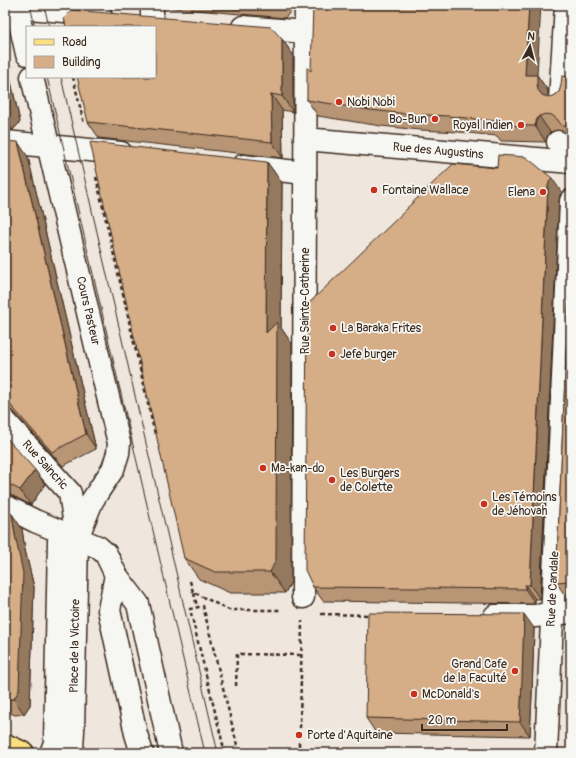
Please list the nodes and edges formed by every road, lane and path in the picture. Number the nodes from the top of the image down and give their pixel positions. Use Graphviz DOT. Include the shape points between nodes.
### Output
graph roads {
  1 [pos="306,5"];
  2 [pos="566,5"];
  3 [pos="12,6"];
  4 [pos="146,15"];
  5 [pos="222,25"];
  6 [pos="306,32"];
  7 [pos="26,51"];
  8 [pos="32,78"];
  9 [pos="73,78"];
  10 [pos="560,100"];
  11 [pos="305,139"];
  12 [pos="5,142"];
  13 [pos="558,142"];
  14 [pos="48,146"];
  15 [pos="89,150"];
  16 [pos="138,155"];
  17 [pos="571,161"];
  18 [pos="222,164"];
  19 [pos="305,173"];
  20 [pos="571,201"];
  21 [pos="5,421"];
  22 [pos="156,436"];
  23 [pos="5,506"];
  24 [pos="70,535"];
  25 [pos="116,574"];
  26 [pos="190,581"];
  27 [pos="193,592"];
  28 [pos="303,605"];
  29 [pos="197,607"];
  30 [pos="285,610"];
  31 [pos="562,613"];
  32 [pos="318,614"];
  33 [pos="371,615"];
  34 [pos="472,616"];
  35 [pos="302,655"];
  36 [pos="236,686"];
  37 [pos="300,728"];
  38 [pos="299,742"];
  39 [pos="5,745"];
  40 [pos="546,745"];
  41 [pos="24,753"];
  42 [pos="51,753"];
  43 [pos="70,753"];
  44 [pos="142,753"];
  45 [pos="171,753"];
  46 [pos="225,753"];
  47 [pos="239,753"];
  48 [pos="299,753"];
  1 -- 6 [label="street, Rue Sainte-Catherine"];
  2 -- 10 [label="street"];
  3 -- 4 [label="street"];
  3 -- 7 [label="street"];
  5 -- 6 [label="street"];
  6 -- 11 [label="street, Rue Sainte-Catherine"];
  8 -- 14 [label="street, Cours Pasteur"];
  9 -- 15 [label="path"];
  11 -- 17 [label="street, Rue des Augustins"];
  11 -- 19 [label="street, Rue Sainte-Catherine"];
  12 -- 14 [label="street"];
  13 -- 17 [label="street"];
  14 -- 15 [label="street"];
  14 -- 24 [label="street, Cours Pasteur" via="119,443 113,469"];
  15 -- 16 [label="street"];
  15 -- 22 [label="path"];
  18 -- 19 [label="street"];
  19 -- 28 [label="street, Rue Sainte-Catherine"];
  20 -- 31 [label="street, Rue de Candale"];
  21 -- 24 [label="street, Rue Saincric" via="70,493"];
  23 -- 24 [label="street"];
  24 -- 25 [label="street" via="98,547 106,554"];
  24 -- 42 [label="street" via="59,541 55,743"];
  24 -- 43 [label="street, Place de la Victoire" via="73,731"];
  25 -- 44 [label="street" via="109,610"];
  25 -- 45 [label="street" via="138,604"];
  26 -- 27 [label="path"];
  27 -- 29 [label="path"];
  27 -- 30 [label="path" via="229,610"];
  28 -- 35 [label="path"];
  29 -- 46 [label="path" via="190,609"];
  29 -- 47 [label="path" via="203,606"];
  31 -- 34 [label="street" via="535,616"];
  31 -- 40 [label="street, Rue de Candale"];
  32 -- 33 [label="path"];
  35 -- 36 [label="path" via="238,654"];
  35 -- 37 [label="path"];
  38 -- 48 [label="path"];
  39 -- 41 [label="main road"];
}
